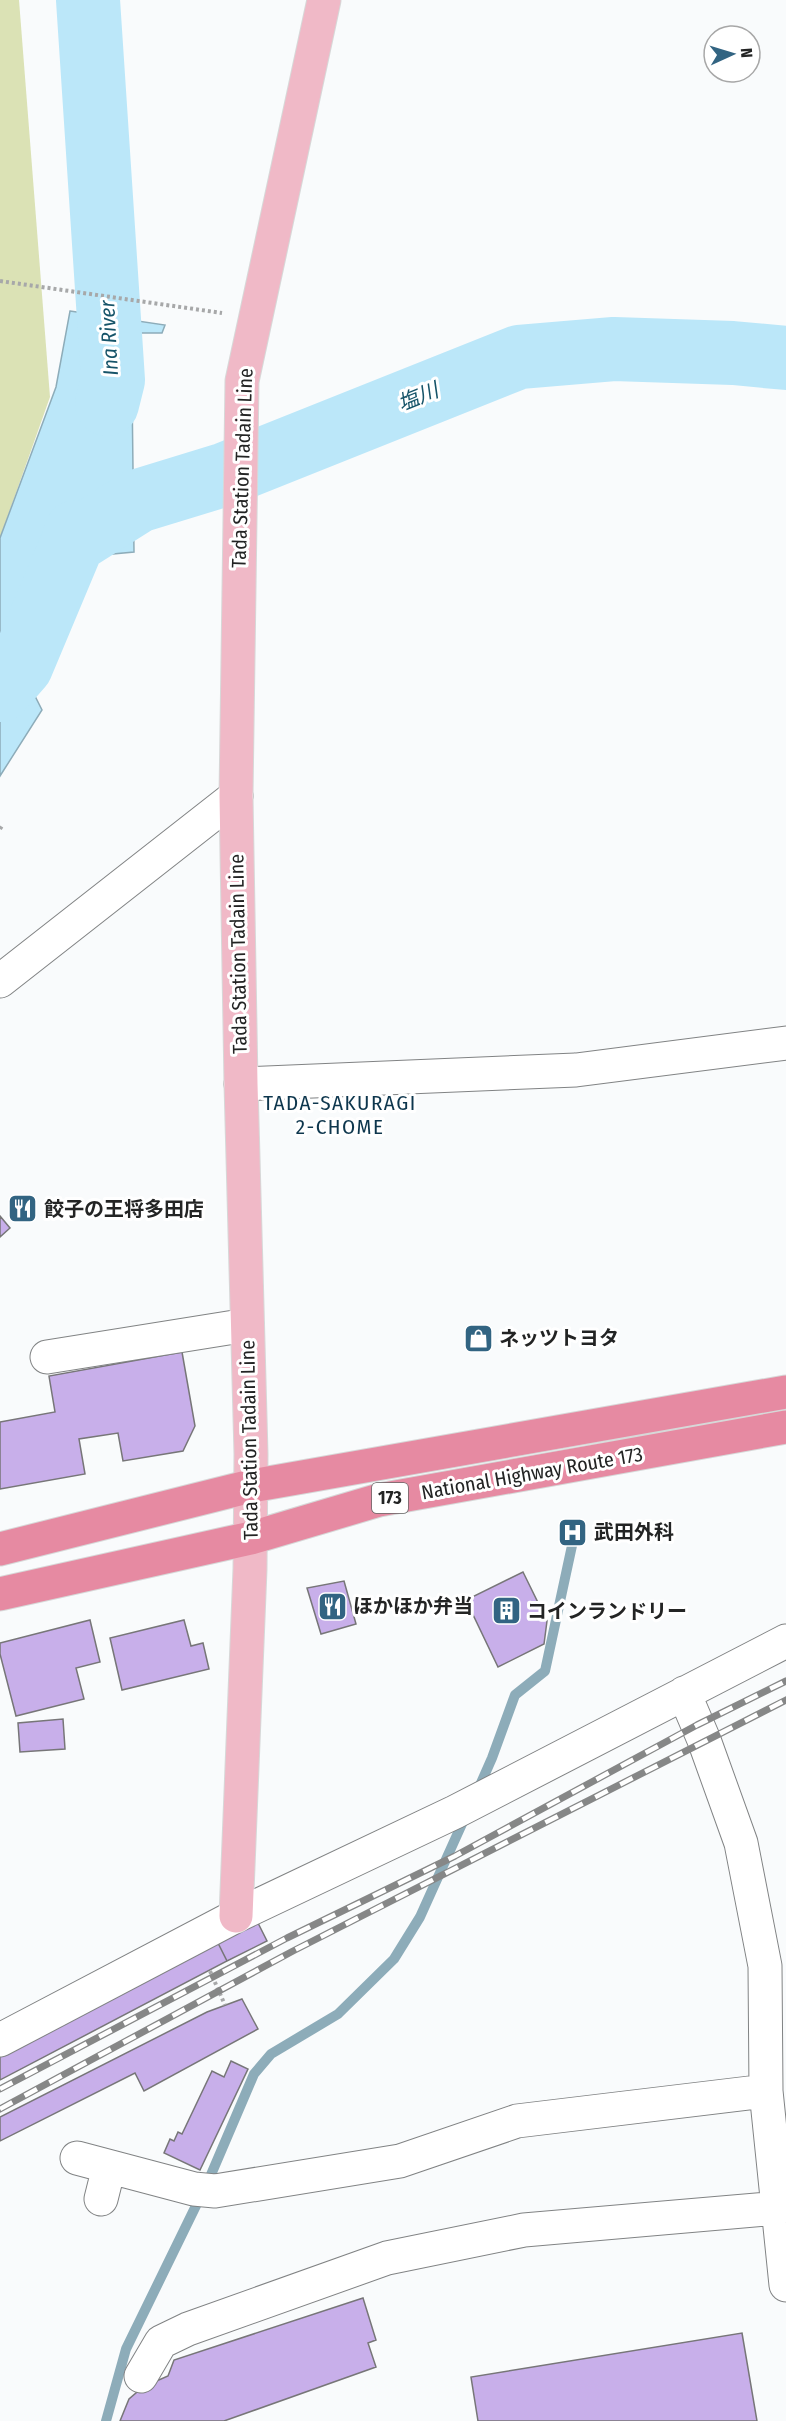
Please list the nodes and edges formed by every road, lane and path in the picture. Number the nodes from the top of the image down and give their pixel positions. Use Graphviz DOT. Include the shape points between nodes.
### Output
graph roads {
  1 [pos="324,0"];
  2 [pos="0,281"];
  3 [pos="201,309"];
  4 [pos="236,796"];
  5 [pos="3,824"];
  6 [pos="0,829"];
  7 [pos="0,981"];
  8 [pos="786,1043"];
  9 [pos="241,1084"];
  10 [pos="247,1325"];
  11 [pos="47,1357"];
  12 [pos="786,1392"];
  13 [pos="786,1427"];
  14 [pos="251,1486"];
  15 [pos="251,1538"];
  16 [pos="0,1549"];
  17 [pos="0,1594"];
  18 [pos="786,1641"];
  19 [pos="684,1693"];
  20 [pos="236,1916"];
  21 [pos="210,1971"];
  22 [pos="225,2005"];
  23 [pos="0,2040"];
  24 [pos="766,2091"];
  25 [pos="77,2158"];
  26 [pos="109,2166"];
  27 [pos="780,2189"];
  28 [pos="101,2199"];
  29 [pos="786,2285"];
  30 [pos="141,2376"];
  1 -- 4 [label="main road, Tada Station Tadain Line" via="242,381"];
  2 -- 3 [label="path"];
  4 -- 7 [label="street"];
  4 -- 9 [label="main road, Tada Station Tadain Line"];
  5 -- 6 [label="path"];
  8 -- 9 [label="street" via="576,1070"];
  9 -- 10 [label="main road, Tada Station Tadain Line"];
  10 -- 11 [label="street"];
  10 -- 14 [label="main road, Tada Station Tadain Line"];
  12 -- 14 [label="highway, National Highway Route 173 / 173"];
  13 -- 15 [label="highway, National Highway Route 173 / 173" via="379,1500"];
  14 -- 15 [label="main road, Tada Station Tadain Line"];
  14 -- 16 [label="highway, National Highway Route 173 / 173"];
  15 -- 17 [label="highway, National Highway Route 173 / 173"];
  15 -- 20 [label="main road, Tada Station Tadain Line"];
  18 -- 19 [label="street"];
  19 -- 20 [label="street" via="455,1812"];
  19 -- 24 [label="street" via="741,1843 765,1966"];
  20 -- 23 [label="street"];
  21 -- 22 [label="path"];
  24 -- 26 [label="street" via="517,2121 400,2162 215,2191"];
  24 -- 27 [label="street"];
  25 -- 26 [label="street"];
  26 -- 28 [label="street"];
  27 -- 29 [label="street"];
  27 -- 30 [label="street" via="524,2230 387,2258 188,2329 161,2342"];
}
